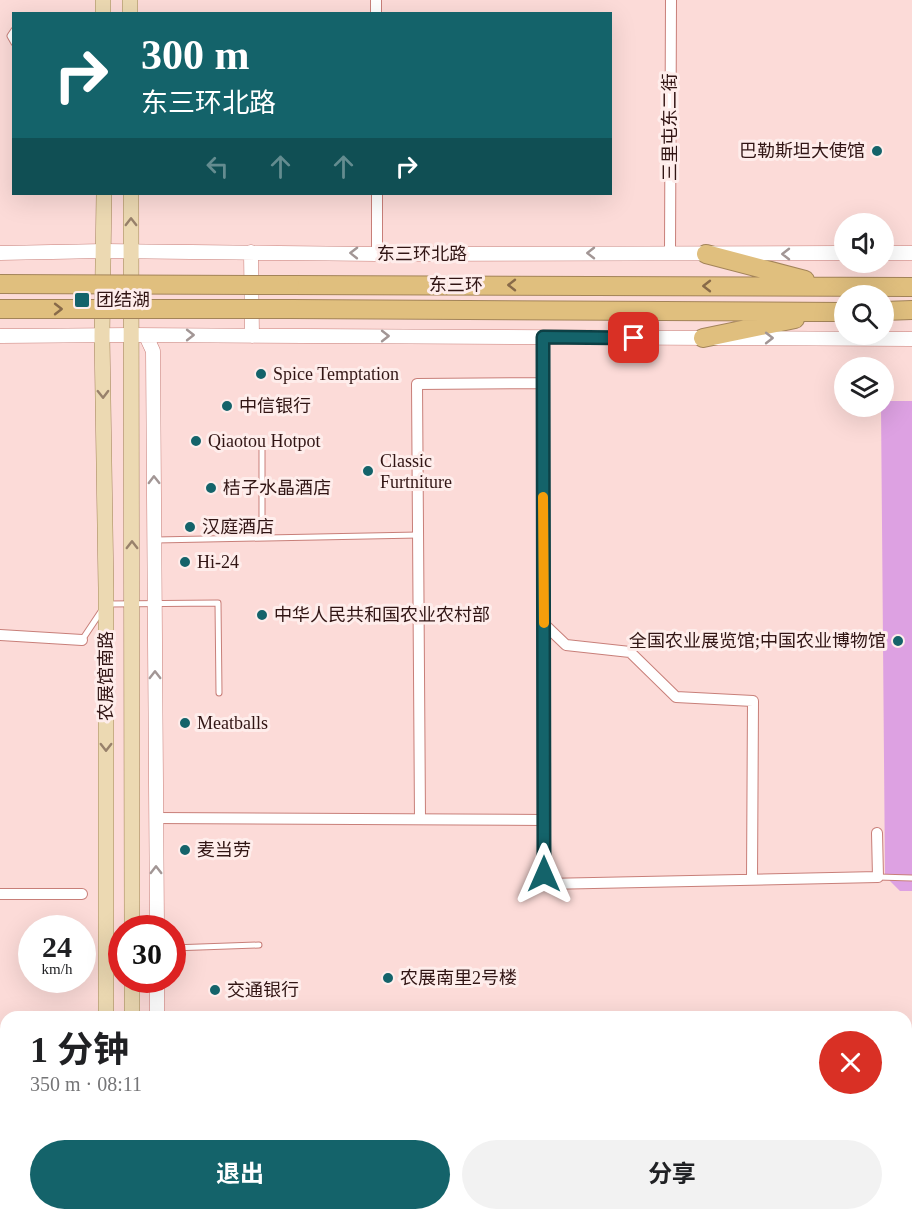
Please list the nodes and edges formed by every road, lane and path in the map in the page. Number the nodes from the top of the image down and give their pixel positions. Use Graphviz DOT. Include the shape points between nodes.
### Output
graph roads {
  1 [pos="671,0"];
  2 [pos="104,195"];
  3 [pos="131,195"];
  4 [pos="377,195"];
  5 [pos="104,251"];
  6 [pos="131,251"];
  7 [pos="251,252"];
  8 [pos="0,253"];
  9 [pos="670,253"];
  10 [pos="912,253"];
  11 [pos="377,254"];
  12 [pos="706,254"];
  13 [pos="834,254"];
  14 [pos="894,254"];
  15 [pos="0,284"];
  16 [pos="830,286"];
  17 [pos="912,287"];
  18 [pos="0,309"];
  19 [pos="912,310"];
  20 [pos="894,311"];
  21 [pos="834,312"];
  22 [pos="834,313"];
  23 [pos="139,335"];
  24 [pos="0,336"];
  25 [pos="102,336"];
  26 [pos="252,336"];
  27 [pos="543,337"];
  28 [pos="703,338"];
  29 [pos="912,339"];
  30 [pos="543,383"];
  31 [pos="262,447"];
  32 [pos="418,534"];
  33 [pos="262,538"];
  34 [pos="154,540"];
  35 [pos="106,604"];
  36 [pos="132,604"];
  37 [pos="155,604"];
  38 [pos="544,624"];
  39 [pos="0,635"];
  40 [pos="81,640"];
  41 [pos="219,693"];
  42 [pos="156,818"];
  43 [pos="420,819"];
  44 [pos="544,820"];
  45 [pos="877,833"];
  46 [pos="878,877"];
  47 [pos="912,878"];
  48 [pos="752,879"];
  49 [pos="0,894"];
  50 [pos="82,894"];
  51 [pos="132,915"];
  52 [pos="157,915"];
  53 [pos="259,945"];
  54 [pos="186,948"];
  55 [pos="132,993"];
  56 [pos="157,993"];
  57 [pos="106,1011"];
  58 [pos="132,1011"];
  59 [pos="157,1011"];
  1 -- 9 [label="street, 三里屯东二街"];
  2 -- 5 [label="main road, 农展馆南路"];
  6 -- 3 [label="main road, 农展馆南路, one-way"];
  4 -- 11 [label="street"];
  5 -- 6 [label="street, 东三环北路"];
  5 -- 8 [label="street, 东三环北路"];
  5 -- 25 [label="main road, 农展馆南路"];
  6 -- 7 [label="street, 东三环北路"];
  6 -- 23 [label="main road, 农展馆南路"];
  11 -- 7 [label="street, 东三环北路, one-way"];
  7 -- 26 [label="street"];
  9 -- 11 [label="street, 东三环北路, one-way"];
  9 -- 12 [label="street, 东三环北路"];
  10 -- 14 [label="street"];
  13 -- 12 [label="street, 东三环北路, one-way"];
  12 -- 16 [label="highway"];
  16 -- 15 [label="highway, 东三环, one-way, bridge"];
  16 -- 17 [label="highway, 东三环"];
  18 -- 21 [label="highway, 东三环, one-way, bridge"];
  19 -- 20 [label="highway"];
  22 -- 28 [label="highway"];
  23 -- 25 [label="street"];
  23 -- 26 [label="street, one-way"];
  34 -- 23 [label="street, one-way" via="153,351"];
  36 -- 23 [label="main road, 农展馆南路, one-way"];
  24 -- 25 [label="street"];
  25 -- 35 [label="main road, 农展馆南路, one-way"];
  26 -- 27 [label="street, one-way"];
  27 -- 28 [label="street"];
  27 -- 30 [label="street"];
  28 -- 29 [label="street, one-way"];
  30 -- 32 [label="street" via="417,384"];
  30 -- 38 [label="street"];
  31 -- 33 [label="lane"];
  32 -- 33 [label="lane"];
  32 -- 43 [label="street"];
  33 -- 34 [label="lane"];
  34 -- 37 [label="street"];
  35 -- 36 [label="lane"];
  35 -- 40 [label="lane"];
  35 -- 57 [label="main road, 农展馆南路, one-way"];
  36 -- 37 [label="lane"];
  36 -- 51 [label="main road, 农展馆南路"];
  37 -- 41 [label="lane" via="218,603"];
  42 -- 37 [label="street, one-way"];
  38 -- 44 [label="street"];
  38 -- 48 [label="street" via="566,645 630,652 676,698 753,701"];
  39 -- 40 [label="street"];
  42 -- 43 [label="street"];
  52 -- 42 [label="street, one-way"];
  43 -- 44 [label="street"];
  44 -- 48 [label="street" via="545,884"];
  45 -- 46 [label="street"];
  46 -- 47 [label="lane"];
  46 -- 48 [label="street"];
  49 -- 50 [label="street"];
  53 -- 54 [label="lane"];
  55 -- 58 [label="main road"];
  56 -- 59 [label="street"];
}
